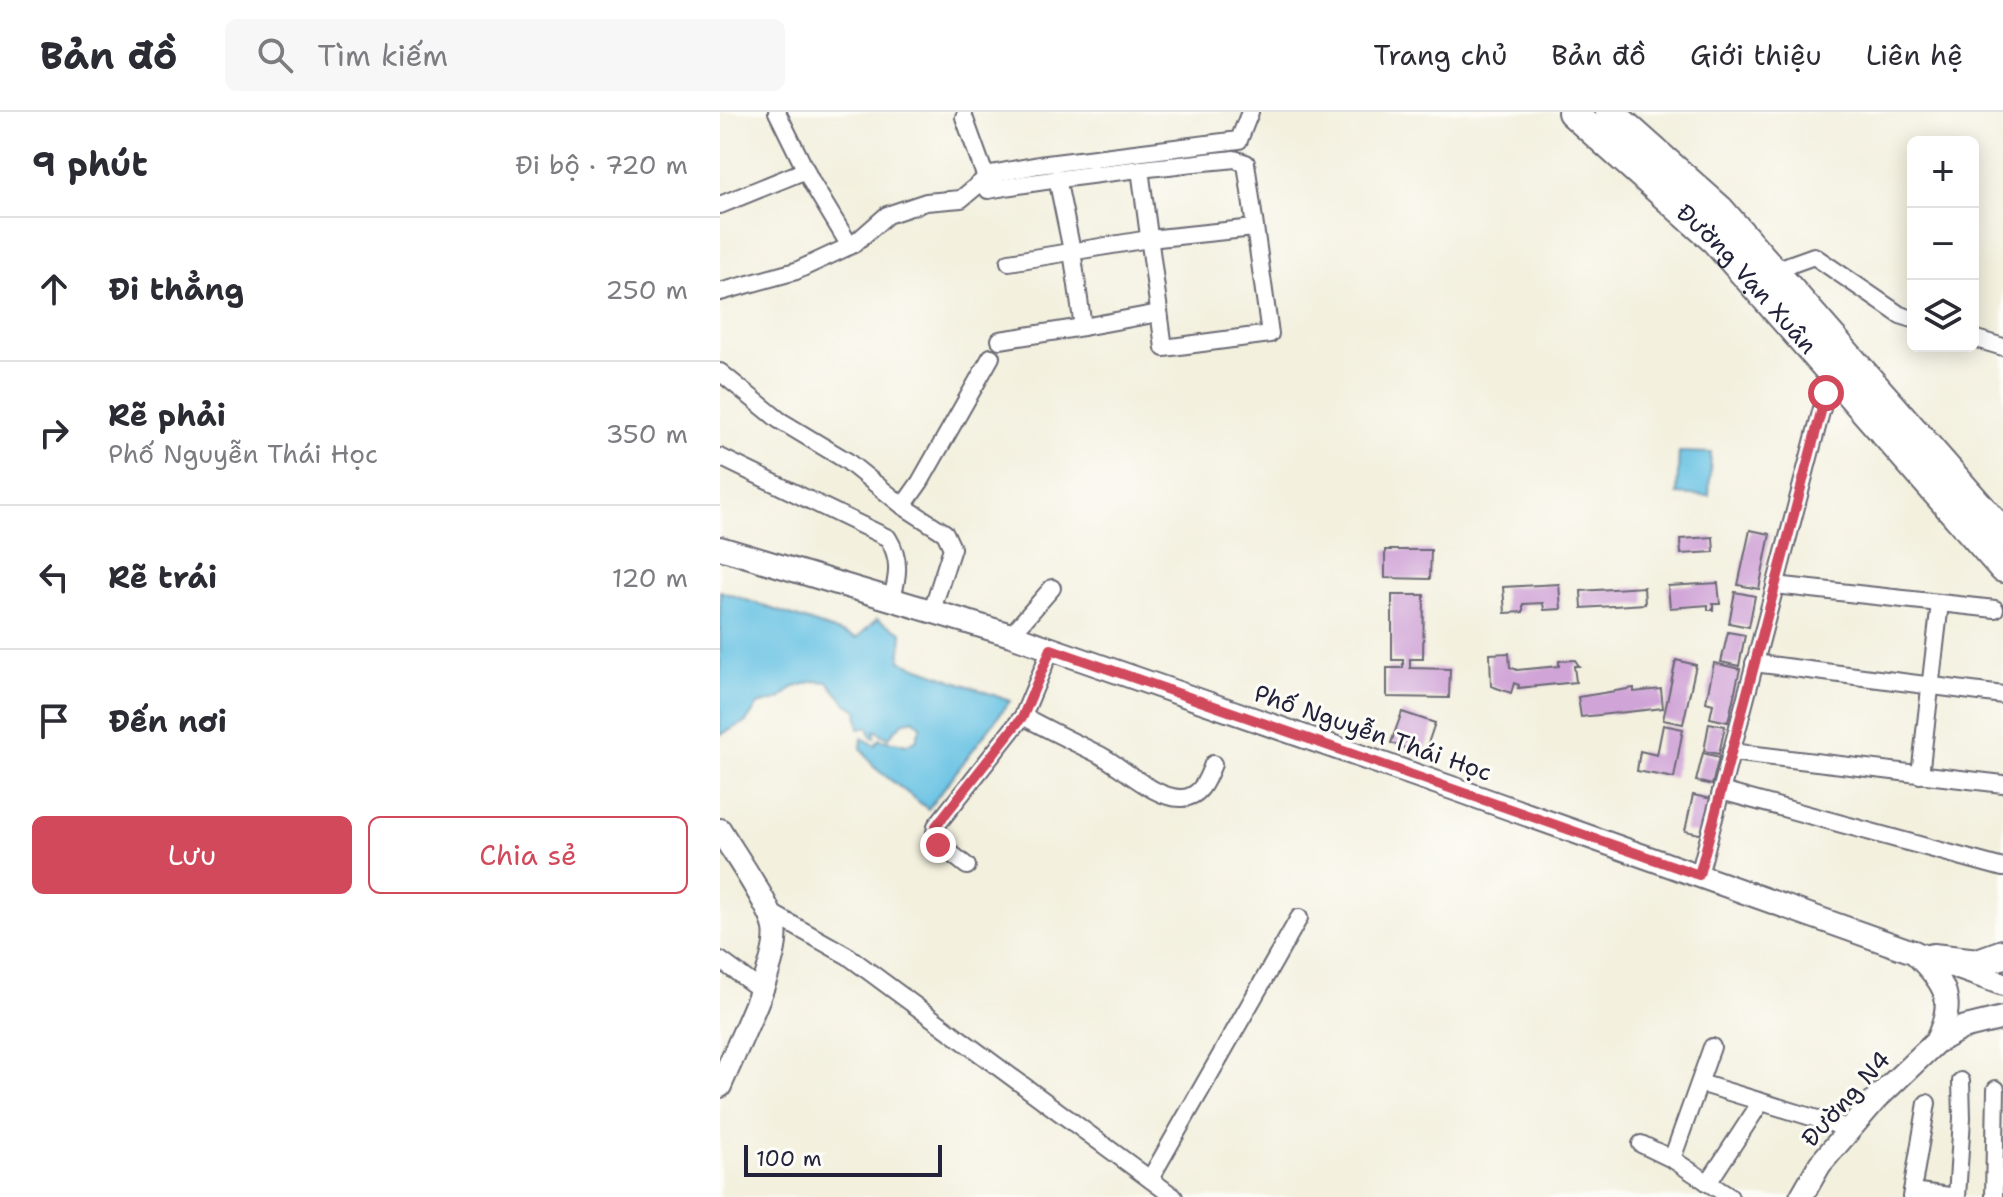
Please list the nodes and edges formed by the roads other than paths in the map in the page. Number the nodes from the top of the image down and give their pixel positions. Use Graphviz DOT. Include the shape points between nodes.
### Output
graph roads {
  1 [pos="777,112"];
  2 [pos="1250,112"];
  3 [pos="1572,112"];
  4 [pos="1610,112"];
  5 [pos="964,117"];
  6 [pos="1140,169"];
  7 [pos="806,170"];
  8 [pos="1057,178"];
  9 [pos="987,184"];
  10 [pos="720,205"];
  11 [pos="1254,228"];
  12 [pos="1149,239"];
  13 [pos="850,246"];
  14 [pos="1072,251"];
  15 [pos="1009,262"];
  16 [pos="1775,270"];
  17 [pos="720,292"];
  18 [pos="1159,313"];
  19 [pos="1907,317"];
  20 [pos="1083,327"];
  21 [pos="1000,340"];
  22 [pos="1979,340"];
  23 [pos="2003,347"];
  24 [pos="991,357"];
  25 [pos="720,372"];
  26 [pos="1838,380"];
  27 [pos="720,457"];
  28 [pos="903,506"];
  29 [pos="2003,530"];
  30 [pos="720,548"];
  31 [pos="2003,568"];
  32 [pos="1775,585"];
  33 [pos="1052,588"];
  34 [pos="892,599"];
  35 [pos="1940,603"];
  36 [pos="1995,609"];
  37 [pos="932,610"];
  38 [pos="1011,635"];
  39 [pos="1051,649"];
  40 [pos="1754,663"];
  41 [pos="1930,686"];
  42 [pos="2003,695"];
  43 [pos="1023,716"];
  44 [pos="1731,752"];
  45 [pos="1213,764"];
  46 [pos="1920,775"];
  47 [pos="2003,784"];
  48 [pos="1721,791"];
  49 [pos="720,830"];
  50 [pos="967,866"];
  51 [pos="2003,868"];
  52 [pos="1699,875"];
  53 [pos="768,911"];
  54 [pos="1299,918"];
  55 [pos="1924,954"];
  56 [pos="2003,954"];
  57 [pos="720,960"];
  58 [pos="2003,984"];
  59 [pos="761,990"];
  60 [pos="2003,1018"];
  61 [pos="1936,1042"];
  62 [pos="1712,1047"];
  63 [pos="1961,1081"];
  64 [pos="1700,1083"];
  65 [pos="720,1086"];
  66 [pos="1996,1089"];
  67 [pos="1761,1102"];
  68 [pos="1927,1103"];
  69 [pos="1850,1129"];
  70 [pos="1641,1144"];
  71 [pos="1672,1159"];
  72 [pos="1150,1179"];
  73 [pos="1708,1183"];
  74 [pos="1912,1194"];
  75 [pos="1174,1197"];
  76 [pos="1730,1197"];
  77 [pos="1801,1197"];
  78 [pos="1994,1197"];
  1 -- 7 [label="street"];
  2 -- 9 [label="street" via="1239,140 1039,165 991,174"];
  3 -- 26 [label="highway, Đường Vạn Xuân" via="1715,240"];
  4 -- 16 [label="highway, Đường Vạn Xuân" via="1720,210"];
  5 -- 9 [label="street"];
  6 -- 8 [label="street"];
  6 -- 11 [label="street" via="1234,159 1246,163"];
  6 -- 12 [label="street"];
  7 -- 10 [label="street"];
  7 -- 13 [label="street"];
  8 -- 9 [label="street"];
  8 -- 14 [label="street"];
  9 -- 13 [label="street" via="961,199 926,202 887,215"];
  11 -- 12 [label="street"];
  11 -- 18 [label="street" via="1270,334 1164,348"];
  12 -- 14 [label="street"];
  12 -- 18 [label="street"];
  13 -- 17 [label="street" via="796,271"];
  14 -- 15 [label="street"];
  14 -- 20 [label="street"];
  16 -- 19 [label="street" via="1814,256"];
  16 -- 29 [label="highway, Đường Vạn Xuân"];
  18 -- 20 [label="street"];
  20 -- 21 [label="street"];
  22 -- 23 [label="street"];
  24 -- 28 [label="street"];
  25 -- 28 [label="street"];
  26 -- 31 [label="highway, Đường Vạn Xuân"];
  26 -- 32 [label="street" via="1826,393"];
  27 -- 34 [label="street" via="888,538 897,552"];
  28 -- 37 [label="street" via="945,533 952,548"];
  30 -- 34 [label="main road, Phố Nguyễn Thái Học"];
  32 -- 35 [label="street"];
  32 -- 40 [label="street"];
  33 -- 38 [label="street"];
  34 -- 37 [label="main road, Phố Nguyễn Thái Học"];
  35 -- 36 [label="street"];
  35 -- 41 [label="street"];
  37 -- 38 [label="main road, Phố Nguyễn Thái Học"];
  38 -- 39 [label="main road, Phố Nguyễn Thái Học"];
  39 -- 43 [label="street"];
  39 -- 52 [label="main road, Phố Nguyễn Thái Học"];
  40 -- 41 [label="street"];
  40 -- 44 [label="street"];
  41 -- 42 [label="street"];
  41 -- 46 [label="street"];
  43 -- 45 [label="street" via="1154,790 1178,798 1197,792"];
  43 -- 50 [label="street" via="936,826 934,840"];
  44 -- 46 [label="street"];
  44 -- 48 [label="street"];
  46 -- 47 [label="street"];
  48 -- 51 [label="street"];
  48 -- 52 [label="street"];
  49 -- 53 [label="main road"];
  52 -- 55 [label="main road, Phố Nguyễn Thái Học"];
  53 -- 59 [label="main road" via="775,929"];
  53 -- 72 [label="street" via="848,956"];
  54 -- 72 [label="street"];
  55 -- 56 [label="highway" via="1978,963"];
  55 -- 58 [label="main road, Phố Nguyễn Thái Học"];
  55 -- 61 [label="main road" via="1946,993 1947,1019"];
  57 -- 59 [label="street"];
  59 -- 65 [label="main road"];
  60 -- 61 [label="main road" via="1962,1028"];
  61 -- 69 [label="main road, Đường N4"];
  62 -- 64 [label="street"];
  63 -- 74 [label="street" via="1957,1197"];
  64 -- 67 [label="street"];
  64 -- 71 [label="street"];
  66 -- 78 [label="street"];
  67 -- 69 [label="street"];
  67 -- 73 [label="street"];
  68 -- 74 [label="street"];
  69 -- 77 [label="main road, Đường N4"];
  70 -- 71 [label="street"];
  71 -- 73 [label="street"];
  72 -- 75 [label="street"];
  73 -- 76 [label="street"];
}
